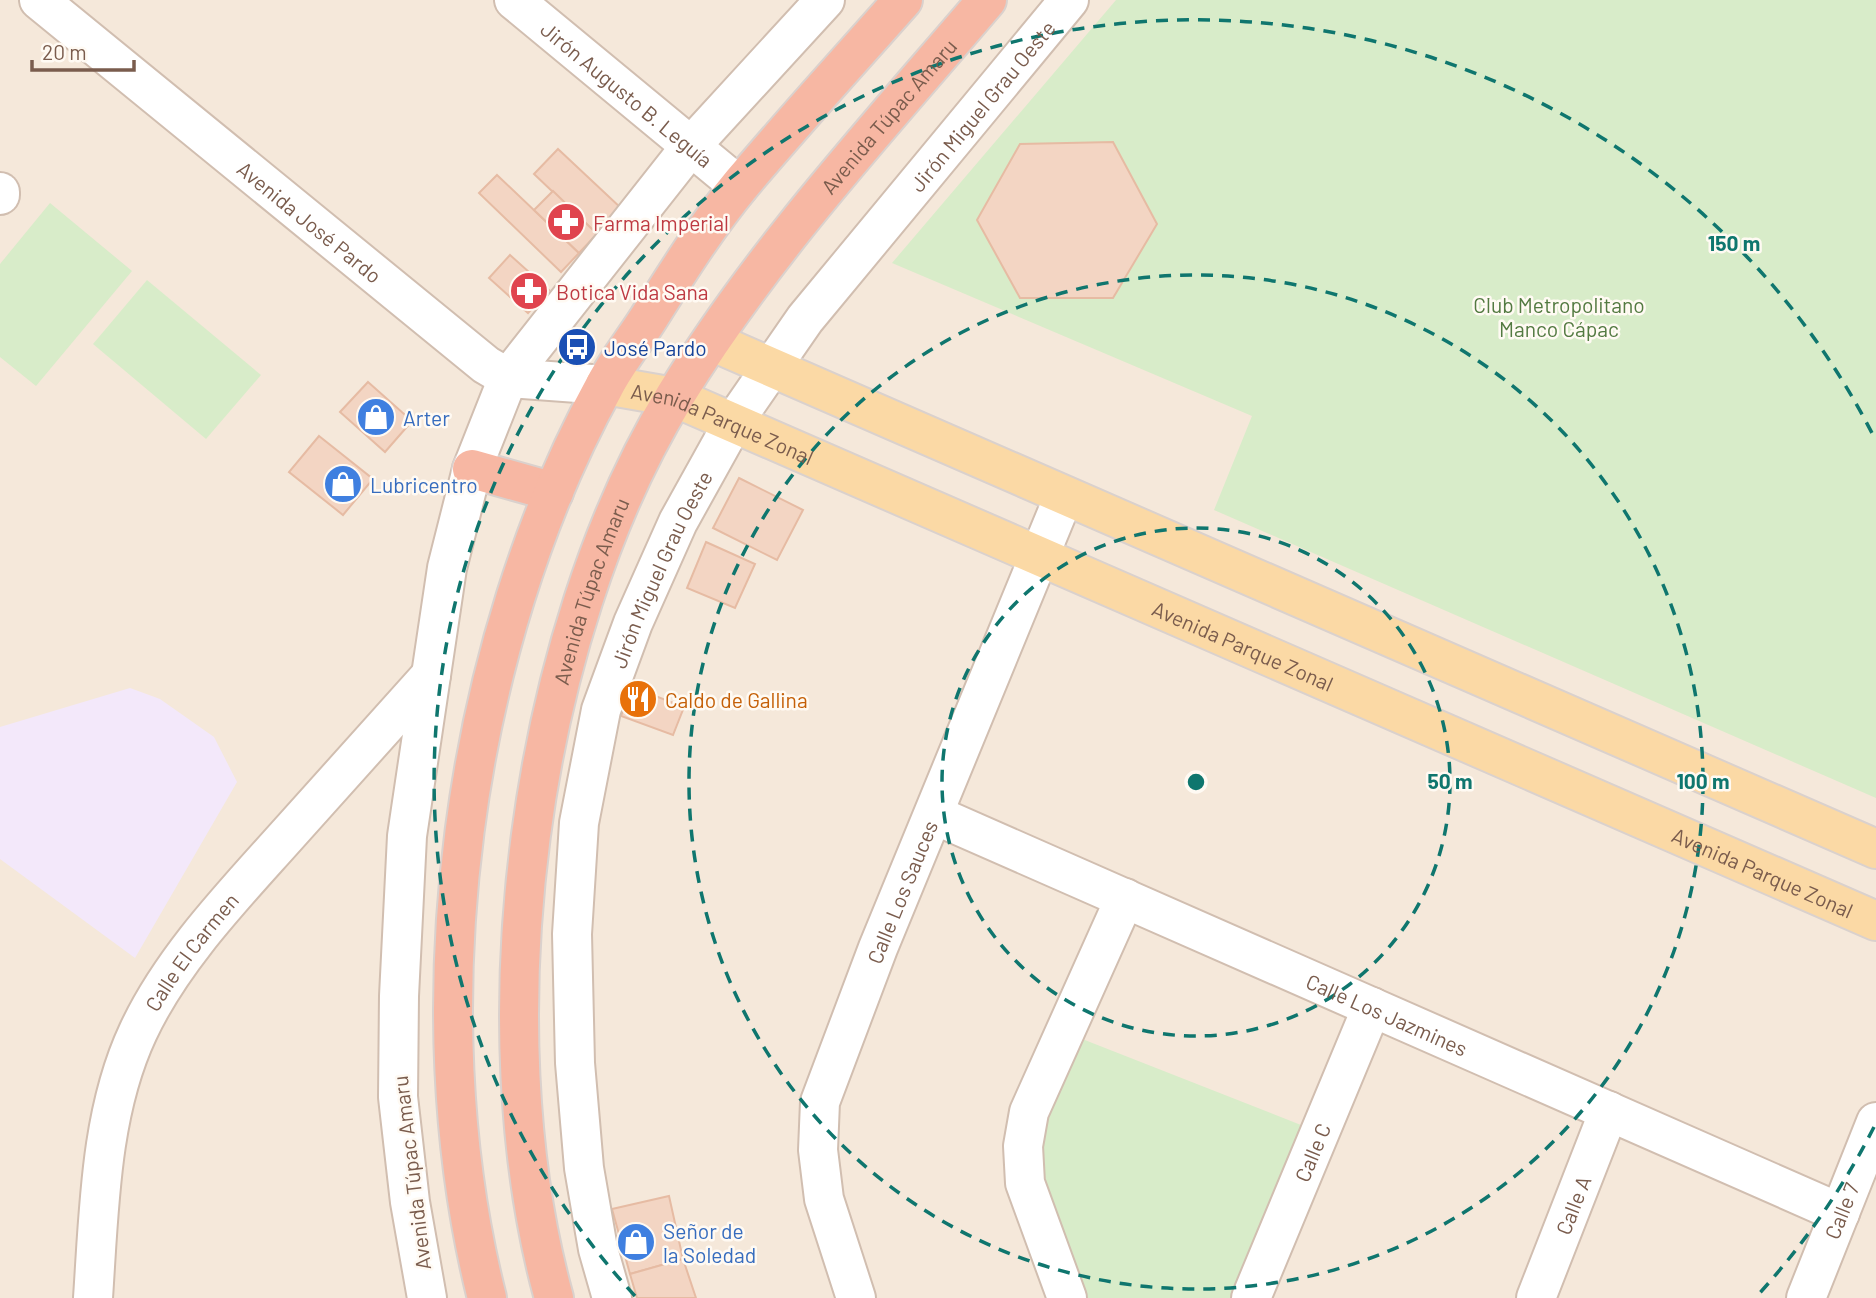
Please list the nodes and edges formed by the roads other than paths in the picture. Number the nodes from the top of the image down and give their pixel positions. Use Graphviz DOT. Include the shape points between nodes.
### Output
graph roads {
  1 [pos="39,0"];
  2 [pos="514,0"];
  3 [pos="825,0"];
  4 [pos="903,0"];
  5 [pos="987,0"];
  6 [pos="1069,0"];
  7 [pos="691,146"];
  8 [pos="739,186"];
  9 [pos="711,341"];
  10 [pos="771,368"];
  11 [pos="508,378"];
  12 [pos="605,384"];
  13 [pos="674,397"];
  14 [pos="733,423"];
  15 [pos="472,469"];
  16 [pos="554,492"];
  17 [pos="1064,496"];
  18 [pos="1040,557"];
  19 [pos="431,675"];
  20 [pos="935,815"];
  21 [pos="1876,849"];
  22 [pos="1125,898"];
  23 [pos="1876,921"];
  24 [pos="1372,1007"];
  25 [pos="1609,1111"];
  26 [pos="1876,1122"];
  27 [pos="1840,1213"];
  28 [pos="418,1297"];
  29 [pos="93,1298"];
  30 [pos="487,1298"];
  31 [pos="554,1298"];
  32 [pos="612,1298"];
  33 [pos="856,1298"];
  34 [pos="1067,1298"];
  35 [pos="1251,1298"];
  36 [pos="1536,1298"];
  37 [pos="1807,1298"];
  1 -- 11 [label="street, Avenida José Pardo" via="486,365"];
  2 -- 7 [label="street, Jirón Augusto B. Leguía"];
  3 -- 7 [label="street, Avenida Túpac Amaru"];
  4 -- 8 [label="highway"];
  5 -- 9 [label="highway, Avenida Túpac Amaru" via="788,233"];
  6 -- 10 [label="street, Jirón Miguel Grau Oeste" via="805,319"];
  7 -- 8 [label="street, Jirón Augusto B. Leguía"];
  7 -- 11 [label="street, Avenida Túpac Amaru"];
  8 -- 12 [label="highway"];
  9 -- 10 [label="main road"];
  9 -- 13 [label="highway, Avenida Túpac Amaru"];
  10 -- 14 [label="street, Jirón Miguel Grau Oeste"];
  10 -- 17 [label="main road"];
  11 -- 12 [label="street, Avenida José Pardo"];
  11 -- 15 [label="street, Avenida Túpac Amaru"];
  12 -- 13 [label="main road, Avenida Parque Zonal"];
  12 -- 16 [label="highway"];
  13 -- 14 [label="main road, Avenida Parque Zonal"];
  13 -- 31 [label="highway, Avenida Túpac Amaru" via="638,462 581,608 557,695 530,835 522,907 525,1142"];
  14 -- 18 [label="main road, Avenida Parque Zonal"];
  14 -- 32 [label="street, Jirón Miguel Grau Oeste" via="678,522 633,623 601,710 579,823 572,934 575,1063 584,1168"];
  15 -- 16 [label="highway"];
  15 -- 19 [label="street, Avenida Túpac Amaru" via="447,568"];
  16 -- 30 [label="highway" via="522,573 501,644 485,714 461,869 454,1011 458,1101"];
  17 -- 18 [label="street, Calle Los Sauces"];
  17 -- 21 [label="main road"];
  18 -- 20 [label="street, Calle Los Sauces"];
  18 -- 23 [label="main road, Avenida Parque Zonal"];
  19 -- 28 [label="street, Avenida Túpac Amaru" via="407,836 399,996 398,1097"];
  19 -- 29 [label="street, Calle El Carmen" via="227,902 166,984 138,1032 118,1088 103,1168"];
  20 -- 22 [label="street, Calle Los Jazmines"];
  20 -- 33 [label="street, Calle Los Sauces" via="873,960 820,1102 818,1150 824,1199"];
  22 -- 24 [label="street, Calle Los Jazmines"];
  22 -- 34 [label="street" via="1029,1112 1023,1146 1025,1183"];
  24 -- 25 [label="street, Calle Los Jazmines"];
  24 -- 35 [label="street, Calle C"];
  25 -- 27 [label="street, Calle Los Jazmines"];
  25 -- 36 [label="street, Calle A"];
  26 -- 27 [label="street, Calle 7"];
  27 -- 37 [label="street, Calle 7"];
}
